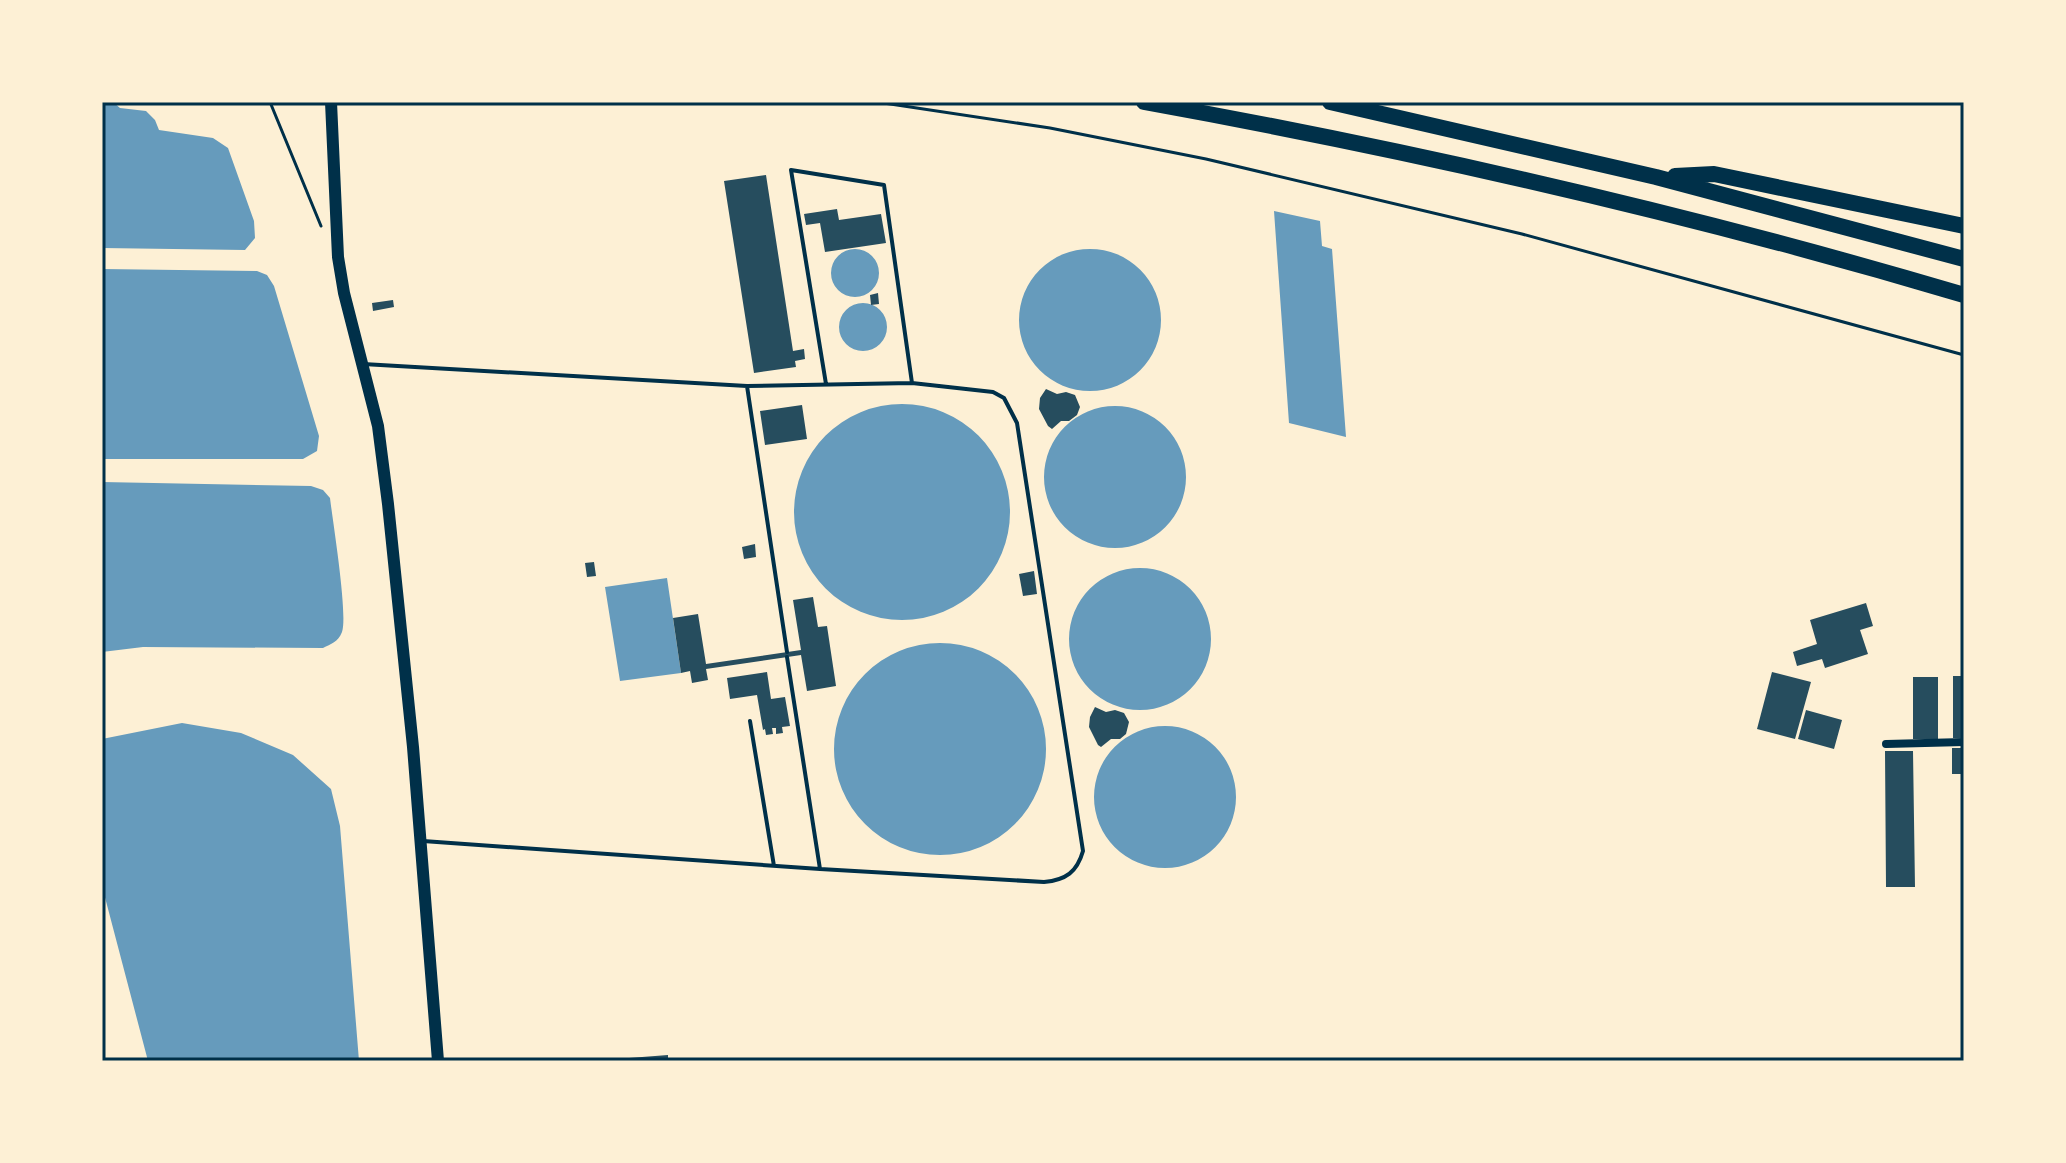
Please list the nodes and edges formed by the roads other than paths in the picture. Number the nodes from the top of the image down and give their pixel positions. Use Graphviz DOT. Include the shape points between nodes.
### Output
graph roads {
  1 [pos="331,102"];
  2 [pos="1144,102"];
  3 [pos="1330,102"];
  4 [pos="1656,177"];
  5 [pos="1964,226"];
  6 [pos="1964,259"];
  7 [pos="1964,295"];
  8 [pos="363,364"];
  9 [pos="912,383"];
  10 [pos="826,385"];
  11 [pos="747,386"];
  12 [pos="750,721"];
  13 [pos="1964,742"];
  14 [pos="1886,744"];
  15 [pos="421,841"];
  16 [pos="774,866"];
  17 [pos="820,869"];
  18 [pos="438,1061"];
  1 -- 8 [label="main road" via="338,257"];
  2 -- 7 [label="highway" via="1427,158 1710,226"];
  3 -- 4 [label="highway"];
  4 -- 5 [label="highway" via="1714,174"];
  4 -- 6 [label="highway"];
  8 -- 11 [label="lane"];
  8 -- 15 [label="main road" via="388,504"];
  9 -- 10 [label="lane"];
  9 -- 10 [label="lane" via="884,185 791,170"];
  9 -- 17 [label="lane" via="993,392 1004,398 1017,423 1083,851 1079,866 1068,876 1044,882"];
  10 -- 11 [label="lane"];
  11 -- 17 [label="lane"];
  12 -- 16 [label="lane"];
  13 -- 14 [label="street"];
  15 -- 16 [label="lane"];
  15 -- 18 [label="main road"];
  16 -- 17 [label="lane"];
}
